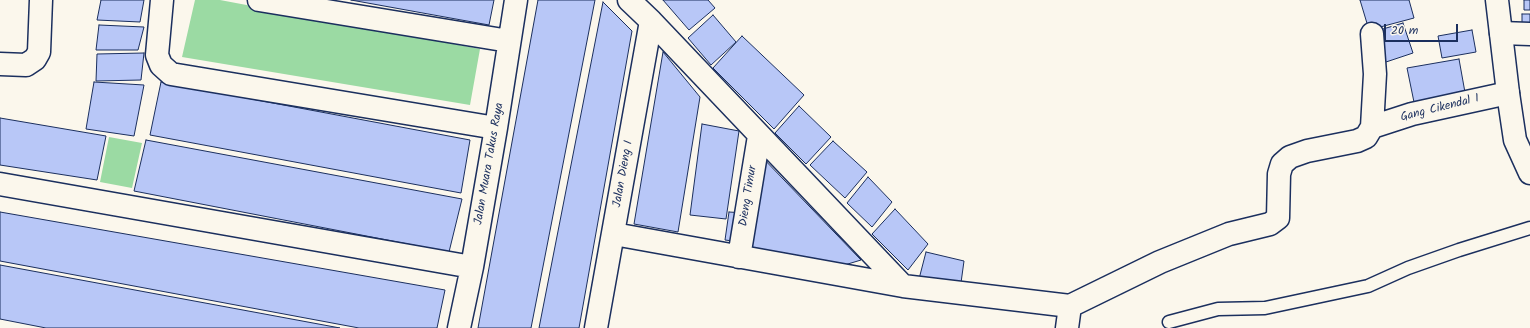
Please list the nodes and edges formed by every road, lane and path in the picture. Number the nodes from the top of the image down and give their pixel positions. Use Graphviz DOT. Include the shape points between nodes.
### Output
graph roads {
  1 [pos="41,0"];
  2 [pos="162,0"];
  3 [pos="259,0"];
  4 [pos="516,0"];
  5 [pos="629,0"];
  6 [pos="1497,0"];
  7 [pos="651,20"];
  8 [pos="1500,33"];
  9 [pos="1372,34"];
  10 [pos="1530,34"];
  11 [pos="509,41"];
  12 [pos="0,64"];
  13 [pos="1508,93"];
  14 [pos="1372,127"];
  15 [pos="496,128"];
  16 [pos="759,136"];
  17 [pos="1530,173"];
  18 [pos="0,184"];
  19 [pos="1530,228"];
  20 [pos="614,234"];
  21 [pos="739,257"];
  22 [pos="472,267"];
  23 [pos="903,286"];
  24 [pos="1070,306"];
  25 [pos="1169,322"];
  26 [pos="459,328"];
  27 [pos="596,328"];
  28 [pos="1067,328"];
  1 -- 12 [label="street" via="39,52 36,59 26,64"];
  2 -- 15 [label="street" via="157,55 161,65 171,74"];
  3 -- 11 [label="street"];
  4 -- 11 [label="street, Jalan Muara Takus Raya"];
  5 -- 7 [label="street"];
  6 -- 8 [label="street"];
  7 -- 16 [label="street"];
  7 -- 20 [label="street, Jalan Dieng I"];
  8 -- 10 [label="street"];
  8 -- 13 [label="street"];
  9 -- 14 [label="street" via="1375,74"];
  11 -- 15 [label="street, Jalan Muara Takus Raya"];
  13 -- 14 [label="street, Gang Cikendal I" via="1412,114"];
  13 -- 17 [label="street" via="1515,140"];
  14 -- 24 [label="street" via="1366,137 1307,151 1290,157 1282,164 1279,174 1278,218 1274,222 1229,234 1160,262"];
  15 -- 22 [label="street, Jalan Muara Takus Raya"];
  16 -- 21 [label="street, Dieng Timur"];
  16 -- 23 [label="street"];
  18 -- 22 [label="street"];
  19 -- 25 [label="lane" via="1408,268 1368,286 1265,308 1218,310"];
  20 -- 21 [label="street"];
  20 -- 27 [label="street, Jalan Dieng I"];
  21 -- 23 [label="street"];
  22 -- 26 [label="street, Jalan Muara Takus Raya"];
  23 -- 24 [label="street"];
  24 -- 28 [label="street"];
}
